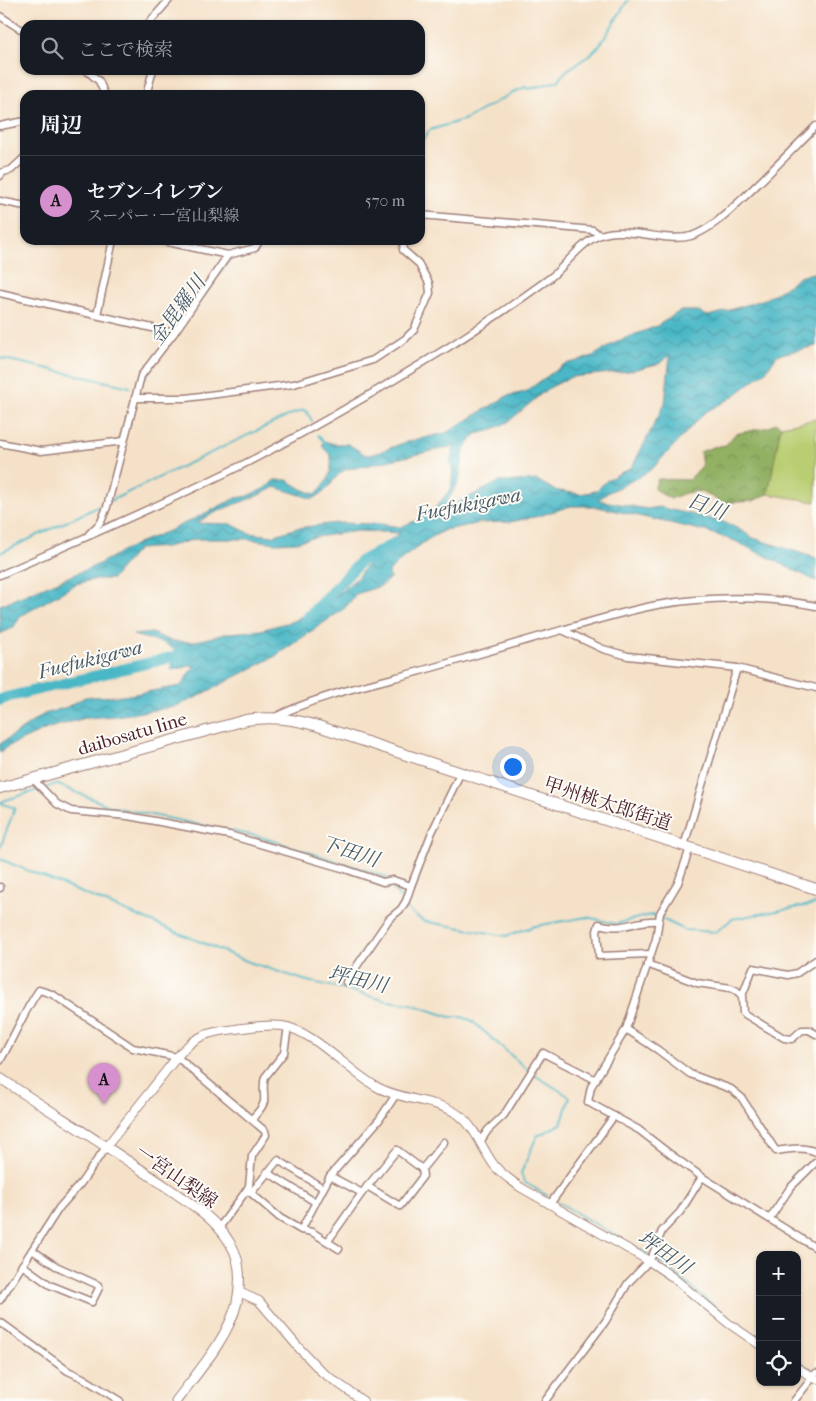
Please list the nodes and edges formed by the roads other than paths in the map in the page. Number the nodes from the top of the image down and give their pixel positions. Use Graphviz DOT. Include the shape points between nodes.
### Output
graph roads {
  1 [pos="169,0"];
  2 [pos="0,16"];
  3 [pos="151,20"];
  4 [pos="20,29"];
  5 [pos="92,75"];
  6 [pos="152,75"];
  7 [pos="103,90"];
  8 [pos="147,90"];
  9 [pos="20,122"];
  10 [pos="0,126"];
  11 [pos="816,126"];
  12 [pos="20,162"];
  13 [pos="0,176"];
  14 [pos="0,201"];
  15 [pos="20,205"];
  16 [pos="425,215"];
  17 [pos="599,235"];
  18 [pos="112,245"];
  19 [pos="181,245"];
  20 [pos="257,245"];
  21 [pos="404,245"];
  22 [pos="228,255"];
  23 [pos="0,293"];
  24 [pos="97,315"];
  25 [pos="174,333"];
  26 [pos="135,398"];
  27 [pos="124,441"];
  28 [pos="0,443"];
  29 [pos="86,536"];
  30 [pos="0,575"];
  31 [pos="816,606"];
  32 [pos="562,630"];
  33 [pos="737,668"];
  34 [pos="816,688"];
  35 [pos="275,717"];
  36 [pos="460,774"];
  37 [pos="35,781"];
  38 [pos="0,788"];
  39 [pos="687,847"];
  40 [pos="411,886"];
  41 [pos="816,889"];
  42 [pos="658,921"];
  43 [pos="650,954"];
  44 [pos="816,960"];
  45 [pos="647,964"];
  46 [pos="346,982"];
  47 [pos="742,996"];
  48 [pos="288,1027"];
  49 [pos="626,1029"];
  50 [pos="816,1034"];
  51 [pos="177,1057"];
  52 [pos="0,1061"];
  53 [pos="0,1078"];
  54 [pos="596,1080"];
  55 [pos="395,1096"];
  56 [pos="614,1116"];
  57 [pos="252,1119"];
  58 [pos="444,1142"];
  59 [pos="480,1142"];
  60 [pos="106,1147"];
  61 [pos="816,1152"];
  62 [pos="816,1162"];
  63 [pos="422,1169"];
  64 [pos="267,1172"];
  65 [pos="330,1176"];
  66 [pos="702,1176"];
  67 [pos="367,1186"];
  68 [pos="323,1188"];
  69 [pos="248,1192"];
  70 [pos="362,1193"];
  71 [pos="315,1202"];
  72 [pos="550,1204"];
  73 [pos="770,1218"];
  74 [pos="219,1228"];
  75 [pos="301,1230"];
  76 [pos="328,1241"];
  77 [pos="815,1246"];
  78 [pos="339,1249"];
  79 [pos="32,1250"];
  80 [pos="650,1258"];
  81 [pos="22,1265"];
  82 [pos="239,1292"];
  83 [pos="0,1300"];
  84 [pos="0,1322"];
  85 [pos="756,1342"];
  86 [pos="801,1370"];
  87 [pos="815,1376"];
  88 [pos="120,1401"];
  89 [pos="176,1401"];
  90 [pos="363,1401"];
  91 [pos="545,1401"];
  92 [pos="794,1401"];
  1 -- 3 [label="street"];
  2 -- 4 [label="street"];
  5 -- 7 [label="street"];
  6 -- 8 [label="street"];
  9 -- 10 [label="street"];
  11 -- 17 [label="street" via="748,194 702,231 679,238 608,232"];
  12 -- 13 [label="street"];
  14 -- 15 [label="street"];
  16 -- 17 [label="street" via="593,230"];
  17 -- 29 [label="street" via="552,276 412,369 248,462"];
  18 -- 24 [label="street"];
  19 -- 22 [label="street"];
  20 -- 22 [label="street"];
  21 -- 26 [label="street" via="403,250 418,263 429,284 430,294 414,330 373,360 294,384 186,398"];
  22 -- 25 [label="street"];
  23 -- 24 [label="street"];
  24 -- 25 [label="street"];
  25 -- 26 [label="street" via="141,376"];
  26 -- 27 [label="street"];
  27 -- 28 [label="street" via="41,452"];
  27 -- 29 [label="street" via="108,506 101,522"];
  29 -- 30 [label="street"];
  31 -- 32 [label="street" via="762,599 694,600 635,610"];
  32 -- 33 [label="street" via="603,649 628,656"];
  32 -- 35 [label="street" via="335,694"];
  33 -- 34 [label="street"];
  33 -- 39 [label="street"];
  35 -- 36 [label="highway, 甲州桃太郎街道" via="318,726"];
  35 -- 37 [label="highway, daibosatu line" via="246,720"];
  36 -- 39 [label="highway, 甲州桃太郎街道"];
  36 -- 40 [label="street"];
  37 -- 38 [label="highway, daibosatu line"];
  37 -- 40 [label="street" via="57,804 70,811 128,816 229,835 382,882 393,880"];
  39 -- 41 [label="highway, 甲州桃太郎街道"];
  39 -- 42 [label="street" via="678,883"];
  40 -- 46 [label="street" via="404,904"];
  42 -- 43 [label="street"];
  42 -- 43 [label="street" via="618,927 599,924 597,931 599,956"];
  43 -- 45 [label="street"];
  44 -- 47 [label="street" via="788,975 753,968"];
  45 -- 47 [label="street" via="697,983 731,988"];
  45 -- 49 [label="street"];
  47 -- 50 [label="street" via="743,1013 784,1038 792,1039 802,1030"];
  48 -- 51 [label="street" via="265,1025 207,1033 187,1045"];
  48 -- 55 [label="street" via="376,1087"];
  48 -- 57 [label="street" via="284,1053 263,1082 264,1102"];
  49 -- 54 [label="street"];
  49 -- 61 [label="street" via="690,1074 731,1089 741,1098 776,1151 793,1148"];
  51 -- 52 [label="street" via="133,1048 52,994 38,990"];
  51 -- 57 [label="street"];
  51 -- 60 [label="street"];
  53 -- 60 [label="main road, 一宮山梨線"];
  54 -- 56 [label="street" via="588,1102"];
  54 -- 59 [label="street" via="542,1053 504,1115"];
  55 -- 59 [label="street" via="432,1104 459,1115"];
  55 -- 65 [label="street" via="379,1120"];
  56 -- 66 [label="street" via="639,1130"];
  56 -- 72 [label="street"];
  57 -- 69 [label="street" via="266,1135 252,1156"];
  58 -- 63 [label="street"];
  59 -- 72 [label="street" via="495,1166 506,1176"];
  60 -- 74 [label="main road, 一宮山梨線" via="203,1212"];
  60 -- 79 [label="street" via="59,1208"];
  62 -- 73 [label="street" via="790,1188"];
  63 -- 67 [label="street" via="396,1150"];
  63 -- 67 [label="street" via="422,1176 400,1206"];
  64 -- 68 [label="street" via="278,1160"];
  64 -- 69 [label="street"];
  64 -- 71 [label="street"];
  65 -- 68 [label="street"];
  65 -- 70 [label="street"];
  66 -- 73 [label="street"];
  66 -- 80 [label="street" via="680,1212 662,1231"];
  67 -- 70 [label="street"];
  68 -- 71 [label="street"];
  69 -- 74 [label="street"];
  69 -- 75 [label="street"];
  70 -- 76 [label="street"];
  71 -- 75 [label="street"];
  72 -- 80 [label="street"];
  73 -- 77 [label="street"];
  74 -- 82 [label="main road, 一宮山梨線" via="231,1244 237,1261"];
  75 -- 76 [label="street"];
  76 -- 78 [label="street"];
  79 -- 81 [label="street"];
  79 -- 81 [label="street" via="56,1266 98,1285 92,1302 50,1285"];
  80 -- 85 [label="street"];
  80 -- 91 [label="street" via="628,1283 606,1322"];
  81 -- 83 [label="street"];
  82 -- 89 [label="main road, 一宮山梨線" via="223,1335"];
  82 -- 90 [label="street" via="259,1301 322,1372"];
  84 -- 88 [label="street" via="68,1371"];
  86 -- 87 [label="street"];
  87 -- 92 [label="street"];
}
